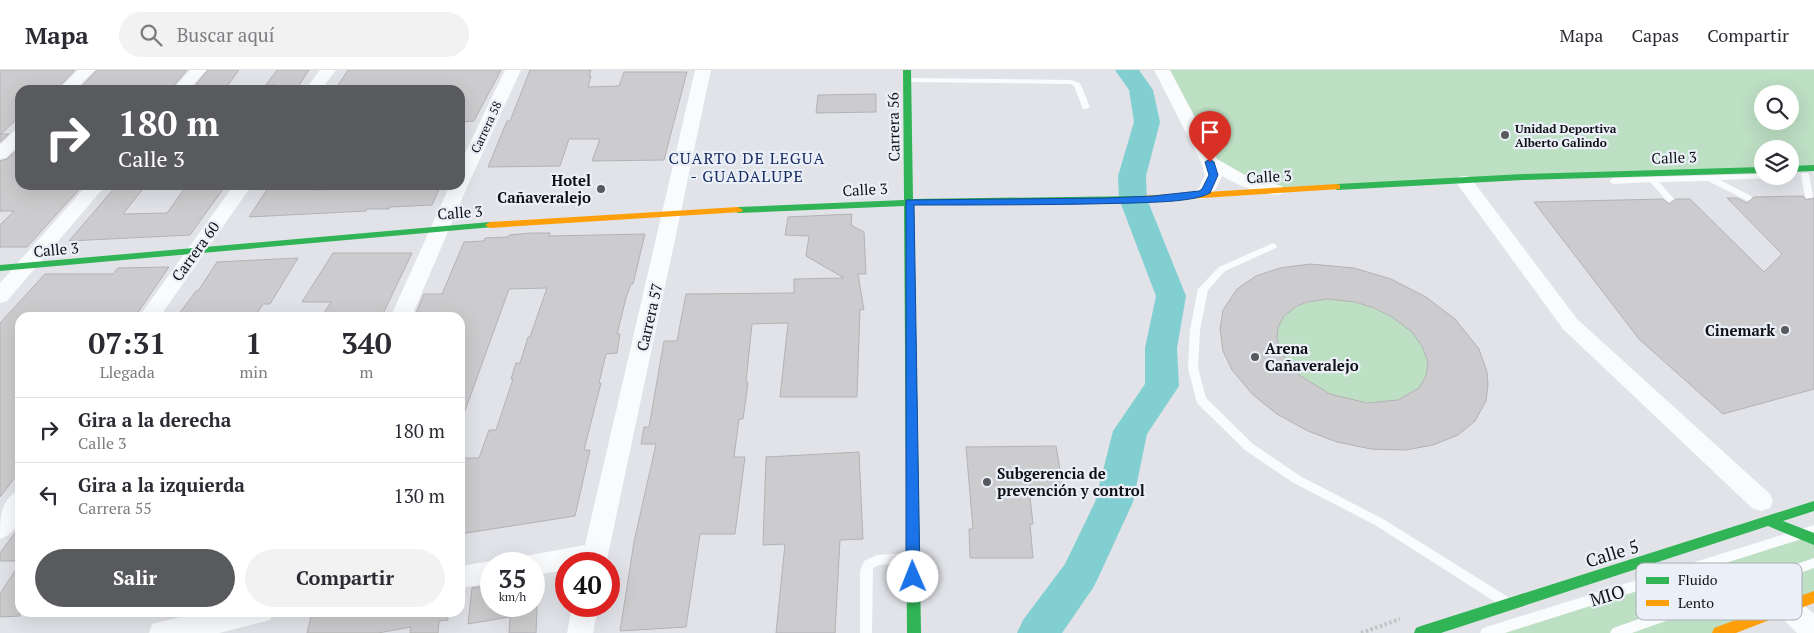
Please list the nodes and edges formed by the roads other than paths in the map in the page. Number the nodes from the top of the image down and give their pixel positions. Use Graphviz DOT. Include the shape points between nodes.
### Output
graph roads {
  1 [pos="87,70"];
  2 [pos="198,70"];
  3 [pos="328,70"];
  4 [pos="513,70"];
  5 [pos="703,70"];
  6 [pos="1162,70"];
  7 [pos="908,75"];
  8 [pos="71,85"];
  9 [pos="184,85"];
  10 [pos="317,85"];
  11 [pos="1086,107"];
  12 [pos="15,140"];
  13 [pos="0,154"];
  14 [pos="1210,162"];
  15 [pos="1754,170"];
  16 [pos="465,173"];
  17 [pos="1811,173"];
  18 [pos="1754,177"];
  19 [pos="1710,178"];
  20 [pos="1464,180"];
  21 [pos="1652,180"];
  22 [pos="93,190"];
  23 [pos="239,190"];
  24 [pos="457,190"];
  25 [pos="1276,190"];
  26 [pos="1201,194"];
  27 [pos="1809,196"];
  28 [pos="1748,198"];
  29 [pos="1670,199"];
  30 [pos="909,202"];
  31 [pos="672,213"];
  32 [pos="439,229"];
  33 [pos="1273,246"];
  34 [pos="194,252"];
  35 [pos="26,267"];
  36 [pos="0,268"];
  37 [pos="0,296"];
  38 [pos="152,312"];
  39 [pos="403,312"];
  40 [pos="1761,501"];
  41 [pos="1814,506"];
  42 [pos="15,507"];
  43 [pos="1768,521"];
  44 [pos="0,528"];
  45 [pos="1814,530"];
  46 [pos="1801,534"];
  47 [pos="1814,539"];
  48 [pos="596,552"];
  49 [pos="913,558"];
  50 [pos="1636,563"];
  51 [pos="1636,563"];
  52 [pos="1709,563"];
  53 [pos="1814,563"];
  54 [pos="1802,567"];
  55 [pos="480,574"];
  56 [pos="465,576"];
  57 [pos="1636,586"];
  58 [pos="1814,597"];
  59 [pos="1802,602"];
  60 [pos="1508,604"];
  61 [pos="238,617"];
  62 [pos="583,617"];
  63 [pos="1653,620"];
  64 [pos="1754,620"];
  65 [pos="1802,620"];
  66 [pos="1814,631"];
  67 [pos="162,633"];
  68 [pos="580,633"];
  69 [pos="866,633"];
  70 [pos="914,633"];
  71 [pos="1421,633"];
  72 [pos="1486,633"];
  73 [pos="1616,633"];
  74 [pos="1719,633"];
  1 -- 8 [label="street"];
  2 -- 9 [label="street"];
  3 -- 10 [label="street"];
  4 -- 16 [label="street, Carrera 58"];
  5 -- 31 [label="street, Carrera 57"];
  6 -- 14 [label="street"];
  7 -- 11 [label="lane" via="1071,82 1078,85"];
  7 -- 30 [label="street, Carrera 56"];
  12 -- 13 [label="street"];
  14 -- 25 [label="street" via="1239,179"];
  14 -- 26 [label="street" via="1214,175"];
  15 -- 20 [label="street, Calle 3"];
  17 -- 27 [label="lane"];
  18 -- 19 [label="lane"];
  19 -- 21 [label="lane"];
  19 -- 28 [label="lane"];
  20 -- 21 [label="lane" via="1528,184"];
  20 -- 25 [label="street, Calle 3"];
  20 -- 40 [label="street" via="1570,324"];
  21 -- 29 [label="lane"];
  22 -- 35 [label="street"];
  23 -- 34 [label="street, Carrera 60"];
  24 -- 32 [label="street, Carrera 58"];
  25 -- 26 [label="street, Calle 3"];
  26 -- 30 [label="street, Calle 3" via="1106,201"];
  30 -- 31 [label="street, Calle 3"];
  30 -- 49 [label="street, Carrera 56"];
  31 -- 32 [label="street, Calle 3"];
  31 -- 48 [label="street, Carrera 57"];
  32 -- 34 [label="street, Calle 3"];
  32 -- 39 [label="street, Carrera 58"];
  33 -- 60 [label="lane" via="1222,269 1203,289 1195,330 1193,368 1201,400 1249,447 1296,479 1379,522"];
  34 -- 35 [label="street, Calle 3"];
  34 -- 38 [label="street, Carrera 60"];
  35 -- 36 [label="street, Calle 3"];
  35 -- 37 [label="street"];
  41 -- 43 [label="street, Calle 5"];
  42 -- 44 [label="street"];
  43 -- 46 [label="street"];
  43 -- 50 [label="street, Calle 5"];
  45 -- 46 [label="lane, MIO"];
  46 -- 47 [label="street"];
  46 -- 52 [label="lane, MIO"];
  49 -- 69 [label="lane" via="877,560 868,565"];
  49 -- 70 [label="street, Carrera 56"];
  51 -- 60 [label="street, Calle 5"];
  53 -- 54 [label="lane"];
  55 -- 56 [label="street"];
  57 -- 72 [label="lane, MIO"];
  58 -- 59 [label="street"];
  60 -- 71 [label="street, Calle 5"];
  61 -- 67 [label="street"];
  62 -- 68 [label="street"];
  63 -- 73 [label="lane"];
  64 -- 74 [label="street"];
  65 -- 66 [label="street"];
}
